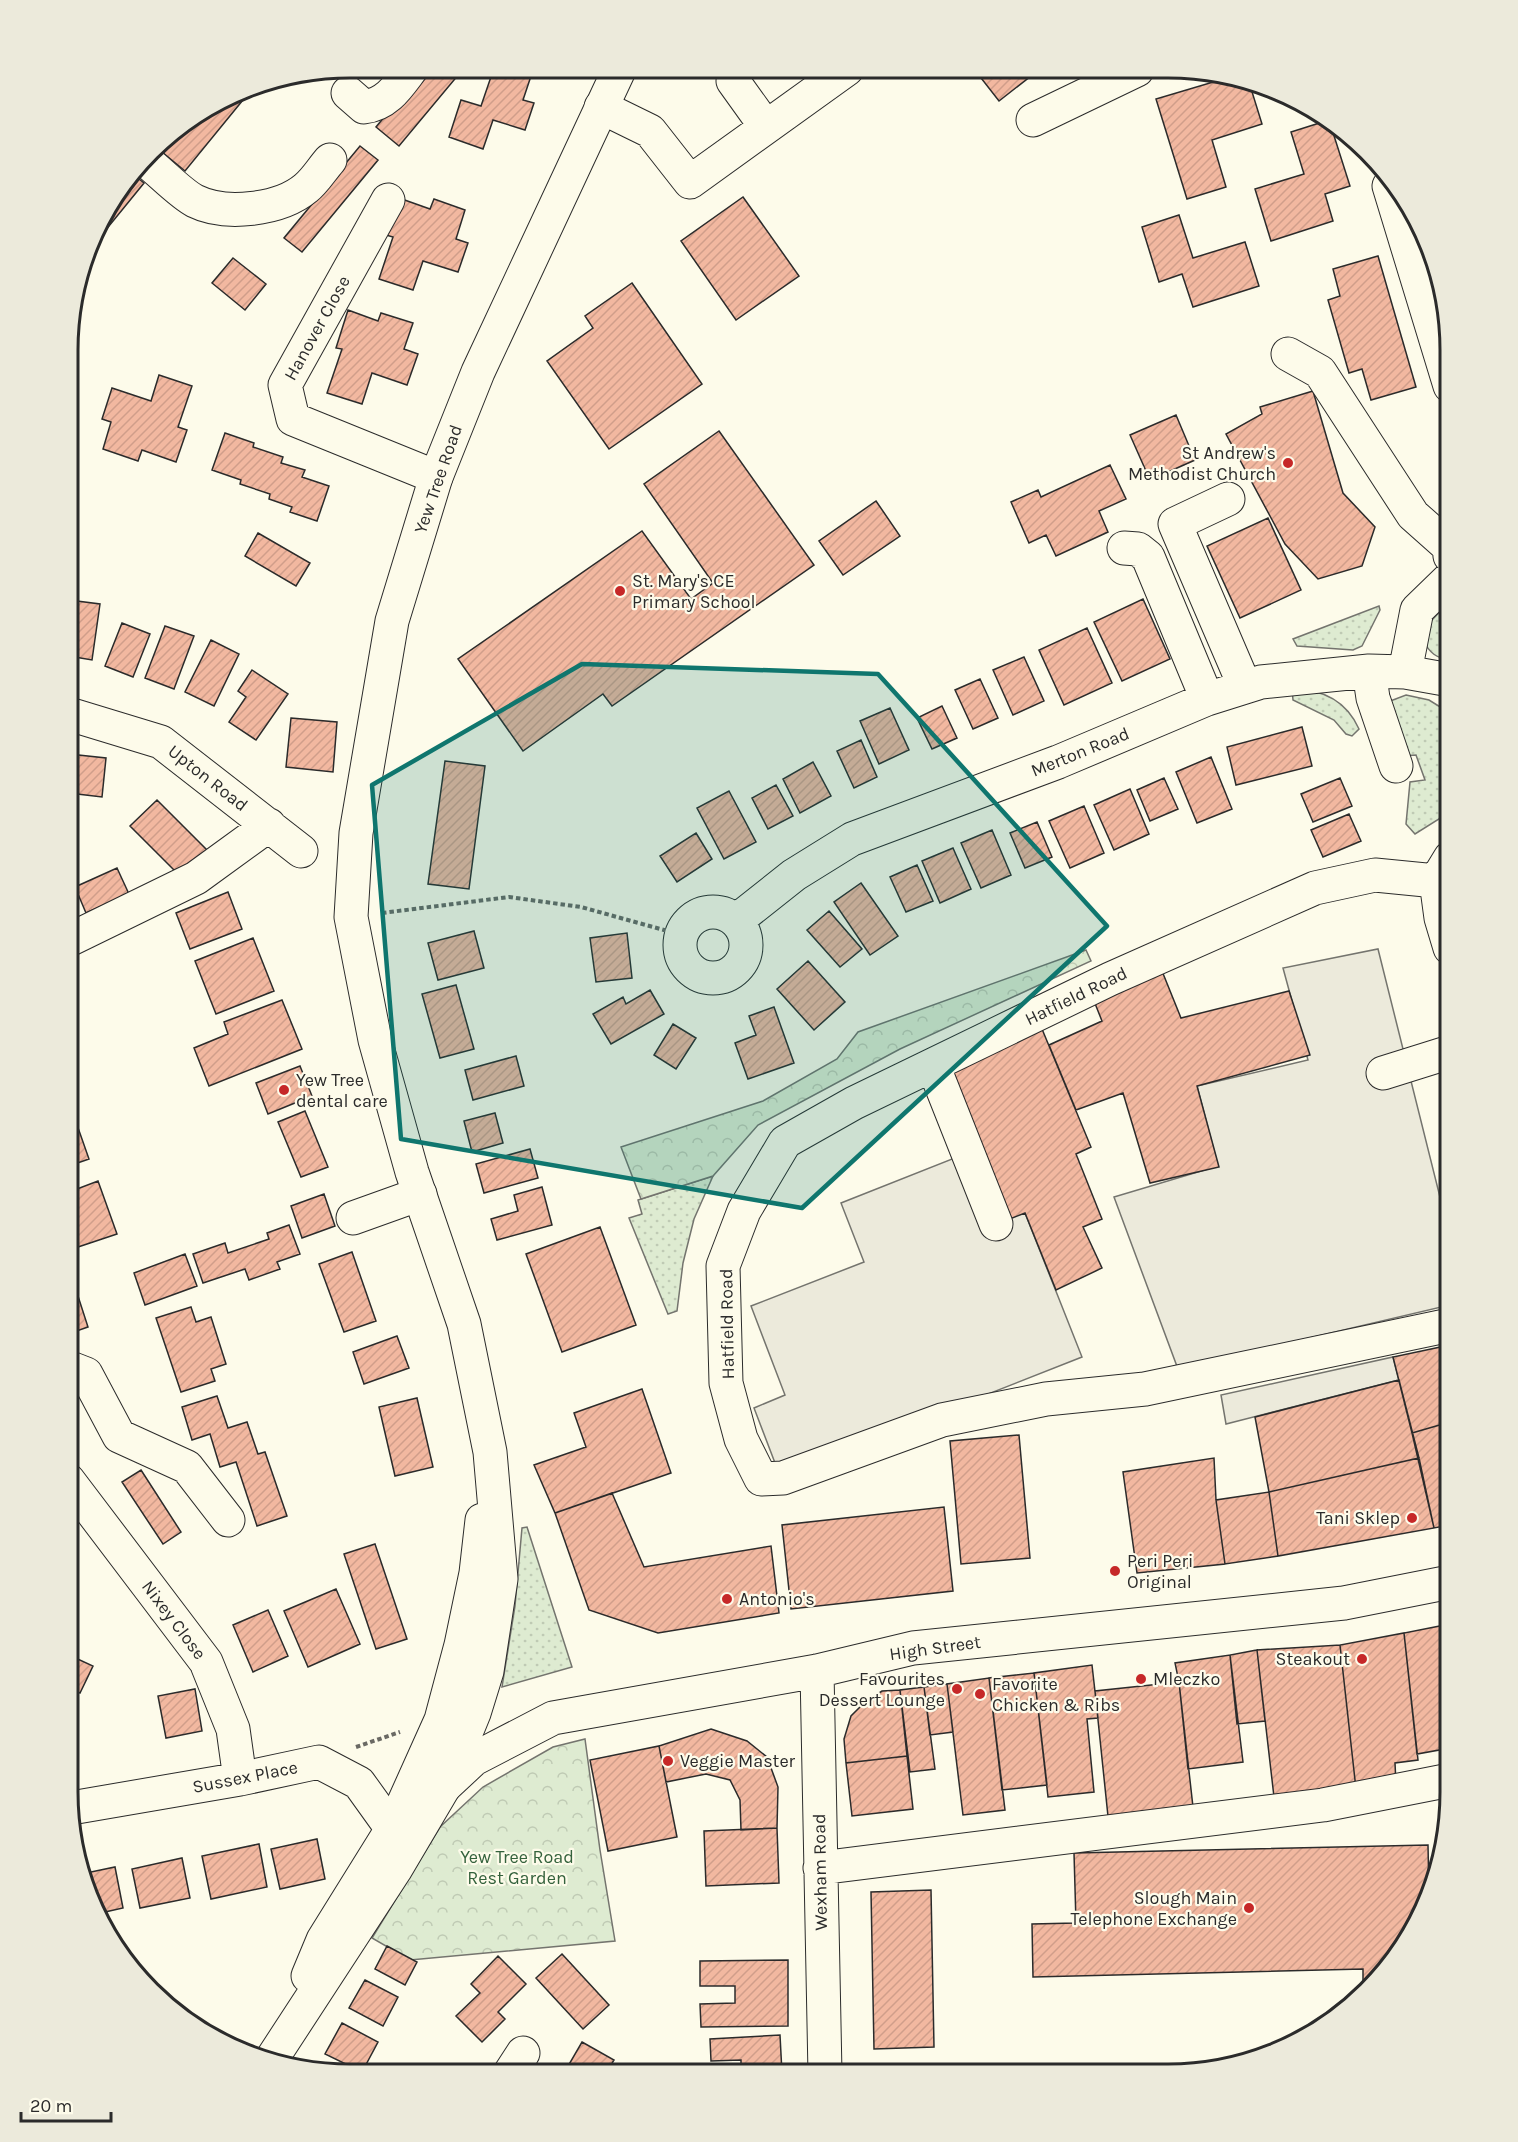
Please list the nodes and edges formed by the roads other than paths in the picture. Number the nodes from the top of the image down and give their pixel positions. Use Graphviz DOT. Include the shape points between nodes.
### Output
graph roads {
  1 [pos="404,78"];
  2 [pos="615,78"];
  3 [pos="834,78"];
  4 [pos="1121,78"];
  5 [pos="733,81"];
  6 [pos="348,93"];
  7 [pos="602,107"];
  8 [pos="1034,120"];
  9 [pos="766,127"];
  10 [pos="330,160"];
  11 [pos="152,165"];
  12 [pos="388,200"];
  13 [pos="1404,215"];
  14 [pos="1440,348"];
  15 [pos="1288,354"];
  16 [pos="436,477"];
  17 [pos="1228,499"];
  18 [pos="1440,540"];
  19 [pos="1124,548"];
  20 [pos="1440,588"];
  21 [pos="1369,671"];
  22 [pos="1405,672"];
  23 [pos="1440,678"];
  24 [pos="1245,687"];
  25 [pos="1208,699"];
  26 [pos="78,717"];
  27 [pos="1396,766"];
  28 [pos="269,825"];
  29 [pos="301,851"];
  30 [pos="1440,870"];
  31 [pos="736,921"];
  32 [pos="78,936"];
  33 [pos="1440,1055"];
  34 [pos="933,1065"];
  35 [pos="1383,1073"];
  36 [pos="420,1194"];
  37 [pos="353,1218"];
  38 [pos="996,1224"];
  39 [pos="1440,1327"];
  40 [pos="78,1371"];
  41 [pos="490,1452"];
  42 [pos="78,1493"];
  43 [pos="228,1520"];
  44 [pos="1440,1584"];
  45 [pos="817,1671"];
  46 [pos="240,1779"];
  47 [pos="1440,1782"];
  48 [pos="444,1787"];
  49 [pos="79,1807"];
  50 [pos="392,1829"];
  51 [pos="820,1868"];
  52 [pos="275,2053"];
  53 [pos="275,2054"];
  54 [pos="825,2064"];
  1 -- 6 [label="street" via="392,94 376,105 364,107"];
  2 -- 7 [label="street, Yew Tree Road"];
  3 -- 9 [label="street"];
  4 -- 8 [label="street"];
  5 -- 9 [label="street"];
  7 -- 9 [label="street" via="650,131 690,182"];
  7 -- 16 [label="street, Yew Tree Road" via="478,372"];
  10 -- 11 [label="street" via="306,188 288,199 232,210 193,201"];
  12 -- 16 [label="street, Hanover Close" via="285,385 293,419"];
  13 -- 14 [label="street"];
  15 -- 18 [label="street" via="1320,372 1413,515"];
  16 -- 36 [label="street, Yew Tree Road" via="392,621 356,833 351,917 375,1040"];
  17 -- 24 [label="street" via="1175,524"];
  19 -- 25 [label="street" via="1138,549 1148,557"];
  20 -- 22 [label="street" via="1417,610"];
  21 -- 22 [label="street, Merton Road"];
  21 -- 24 [label="street, Merton Road"];
  21 -- 27 [label="street" via="1373,698"];
  22 -- 23 [label="street, Merton Road"];
  24 -- 25 [label="street, Merton Road"];
  25 -- 31 [label="street, Merton Road" via="1058,762 852,839 794,875"];
  26 -- 28 [label="street, Upton Road" via="161,742"];
  28 -- 29 [label="street, Upton Road"];
  28 -- 32 [label="street" via="196,878"];
  30 -- 34 [label="street, Hatfield Road" via="1375,875 1315,888 1110,979"];
  31 -- 31 [label="street" via="716,912 695,917 687,925 680,946 689,967 707,977 728,974 736,968 746,950 743,929"];
  33 -- 35 [label="street"];
  34 -- 38 [label="street"];
  34 -- 39 [label="street, Hatfield Road" via="785,1142 744,1211 723,1266 726,1383 741,1439 761,1479 783,1478 942,1420 1046,1399 1145,1389"];
  36 -- 37 [label="street"];
  36 -- 41 [label="street, Yew Tree Road" via="464,1324"];
  40 -- 43 [label="street" via="86,1374 119,1436 187,1467"];
  41 -- 48 [label="street" via="501,1579 487,1671"];
  41 -- 50 [label="street" via="476,1573 453,1676 441,1720"];
  42 -- 46 [label="street, Nixey Close" via="207,1662 233,1729"];
  44 -- 45 [label="street, High Street" via="1344,1603 913,1648"];
  45 -- 48 [label="street, High Street" via="553,1718 474,1759"];
  45 -- 51 [label="street, Wexham Road"];
  46 -- 49 [label="street, Sussex Place"];
  46 -- 50 [label="street, Sussex Place" via="319,1762 359,1783"];
  47 -- 51 [label="street" via="1323,1805"];
  48 -- 53 [label="street" via="395,1870"];
  50 -- 52 [label="street" via="323,1940"];
  51 -- 54 [label="street, Wexham Road"];
}
